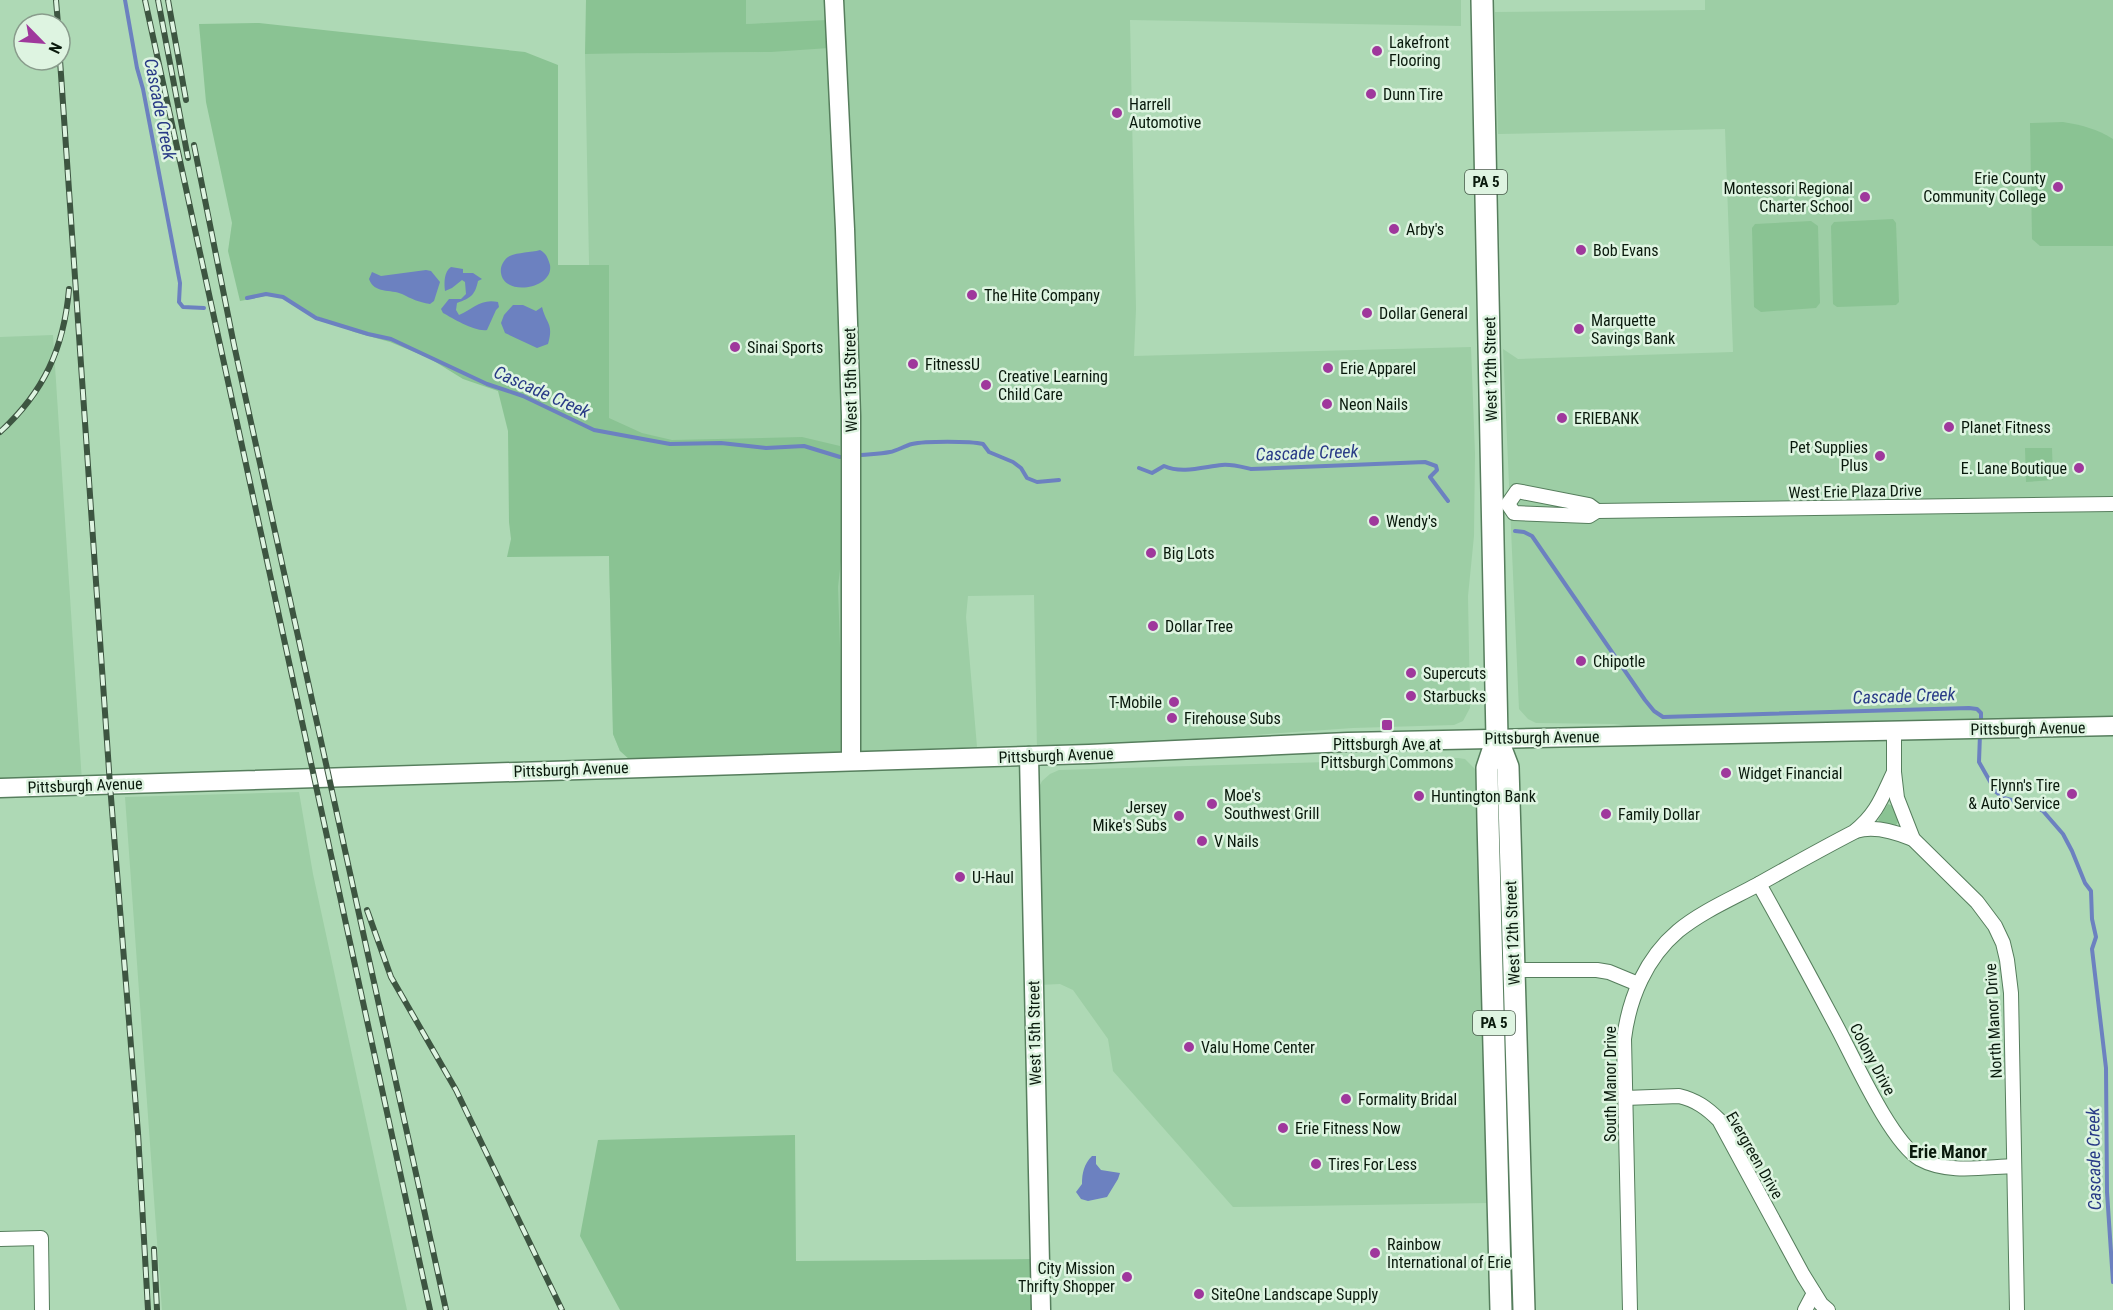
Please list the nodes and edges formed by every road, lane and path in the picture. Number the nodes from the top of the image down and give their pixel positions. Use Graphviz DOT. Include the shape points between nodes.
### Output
graph roads {
  1 [pos="834,0"];
  2 [pos="1482,0"];
  3 [pos="1501,503"];
  4 [pos="2113,504"];
  5 [pos="1597,511"];
  6 [pos="2113,726"];
  7 [pos="1894,732"];
  8 [pos="1497,738"];
  9 [pos="1029,756"];
  10 [pos="851,760"];
  11 [pos="1894,772"];
  12 [pos="0,788"];
  13 [pos="1854,832"];
  14 [pos="1913,839"];
  15 [pos="1759,884"];
  16 [pos="1513,970"];
  17 [pos="1638,984"];
  18 [pos="1625,1098"];
  19 [pos="2014,1166"];
  20 [pos="0,1239"];
  21 [pos="1814,1293"];
  22 [pos="42,1310"];
  23 [pos="1041,1310"];
  24 [pos="1501,1310"];
  25 [pos="1524,1310"];
  26 [pos="1630,1310"];
  27 [pos="1805,1310"];
  28 [pos="1828,1310"];
  29 [pos="2018,1310"];
  1 -- 10 [label="street, West 15th Street" via="851,416"];
  2 -- 3 [label="main road, West 12th Street / PA 5"];
  3 -- 5 [label="street, West Erie Plaza Drive" via="1514,513 1589,516"];
  3 -- 5 [label="street, West Erie Plaza Drive" via="1517,491 1589,505"];
  3 -- 8 [label="main road, West 12th Street / PA 5"];
  4 -- 5 [label="street, West Erie Plaza Drive"];
  6 -- 7 [label="street, Pittsburgh Avenue"];
  7 -- 8 [label="street, Pittsburgh Avenue"];
  7 -- 11 [label="street, North Manor Drive"];
  8 -- 9 [label="street, Pittsburgh Avenue"];
  8 -- 16 [label="main road, West 12th Street / PA 5" via="1508,767"];
  8 -- 24 [label="main road, West 12th Street / PA 5" via="1488,768 1488,820"];
  9 -- 10 [label="street, Pittsburgh Avenue"];
  9 -- 23 [label="street, West 15th Street"];
  10 -- 12 [label="street, Pittsburgh Avenue"];
  11 -- 13 [label="street, South Manor Drive" via="1878,808"];
  11 -- 14 [label="street, North Manor Drive" via="1897,798"];
  13 -- 14 [label="street, South Manor Drive" via="1873,829"];
  13 -- 15 [label="street, South Manor Drive"];
  14 -- 19 [label="street, North Manor Drive" via="1977,902 2003,943 2011,993"];
  15 -- 17 [label="street, South Manor Drive" via="1680,929 1658,952"];
  15 -- 19 [label="street, Colony Drive" via="1907,1150 1943,1167"];
  16 -- 17 [label="street" via="1597,970"];
  16 -- 25 [label="main road, West 12th Street / PA 5"];
  17 -- 18 [label="street, South Manor Drive" via="1624,1039"];
  18 -- 21 [label="street, Evergreen Drive" via="1688,1098 1719,1120"];
  18 -- 26 [label="street, South Manor Drive"];
  19 -- 29 [label="street, North Manor Drive"];
  20 -- 22 [label="street" via="41,1238"];
  21 -- 27 [label="street"];
  21 -- 28 [label="street, Evergreen Drive"];
}
